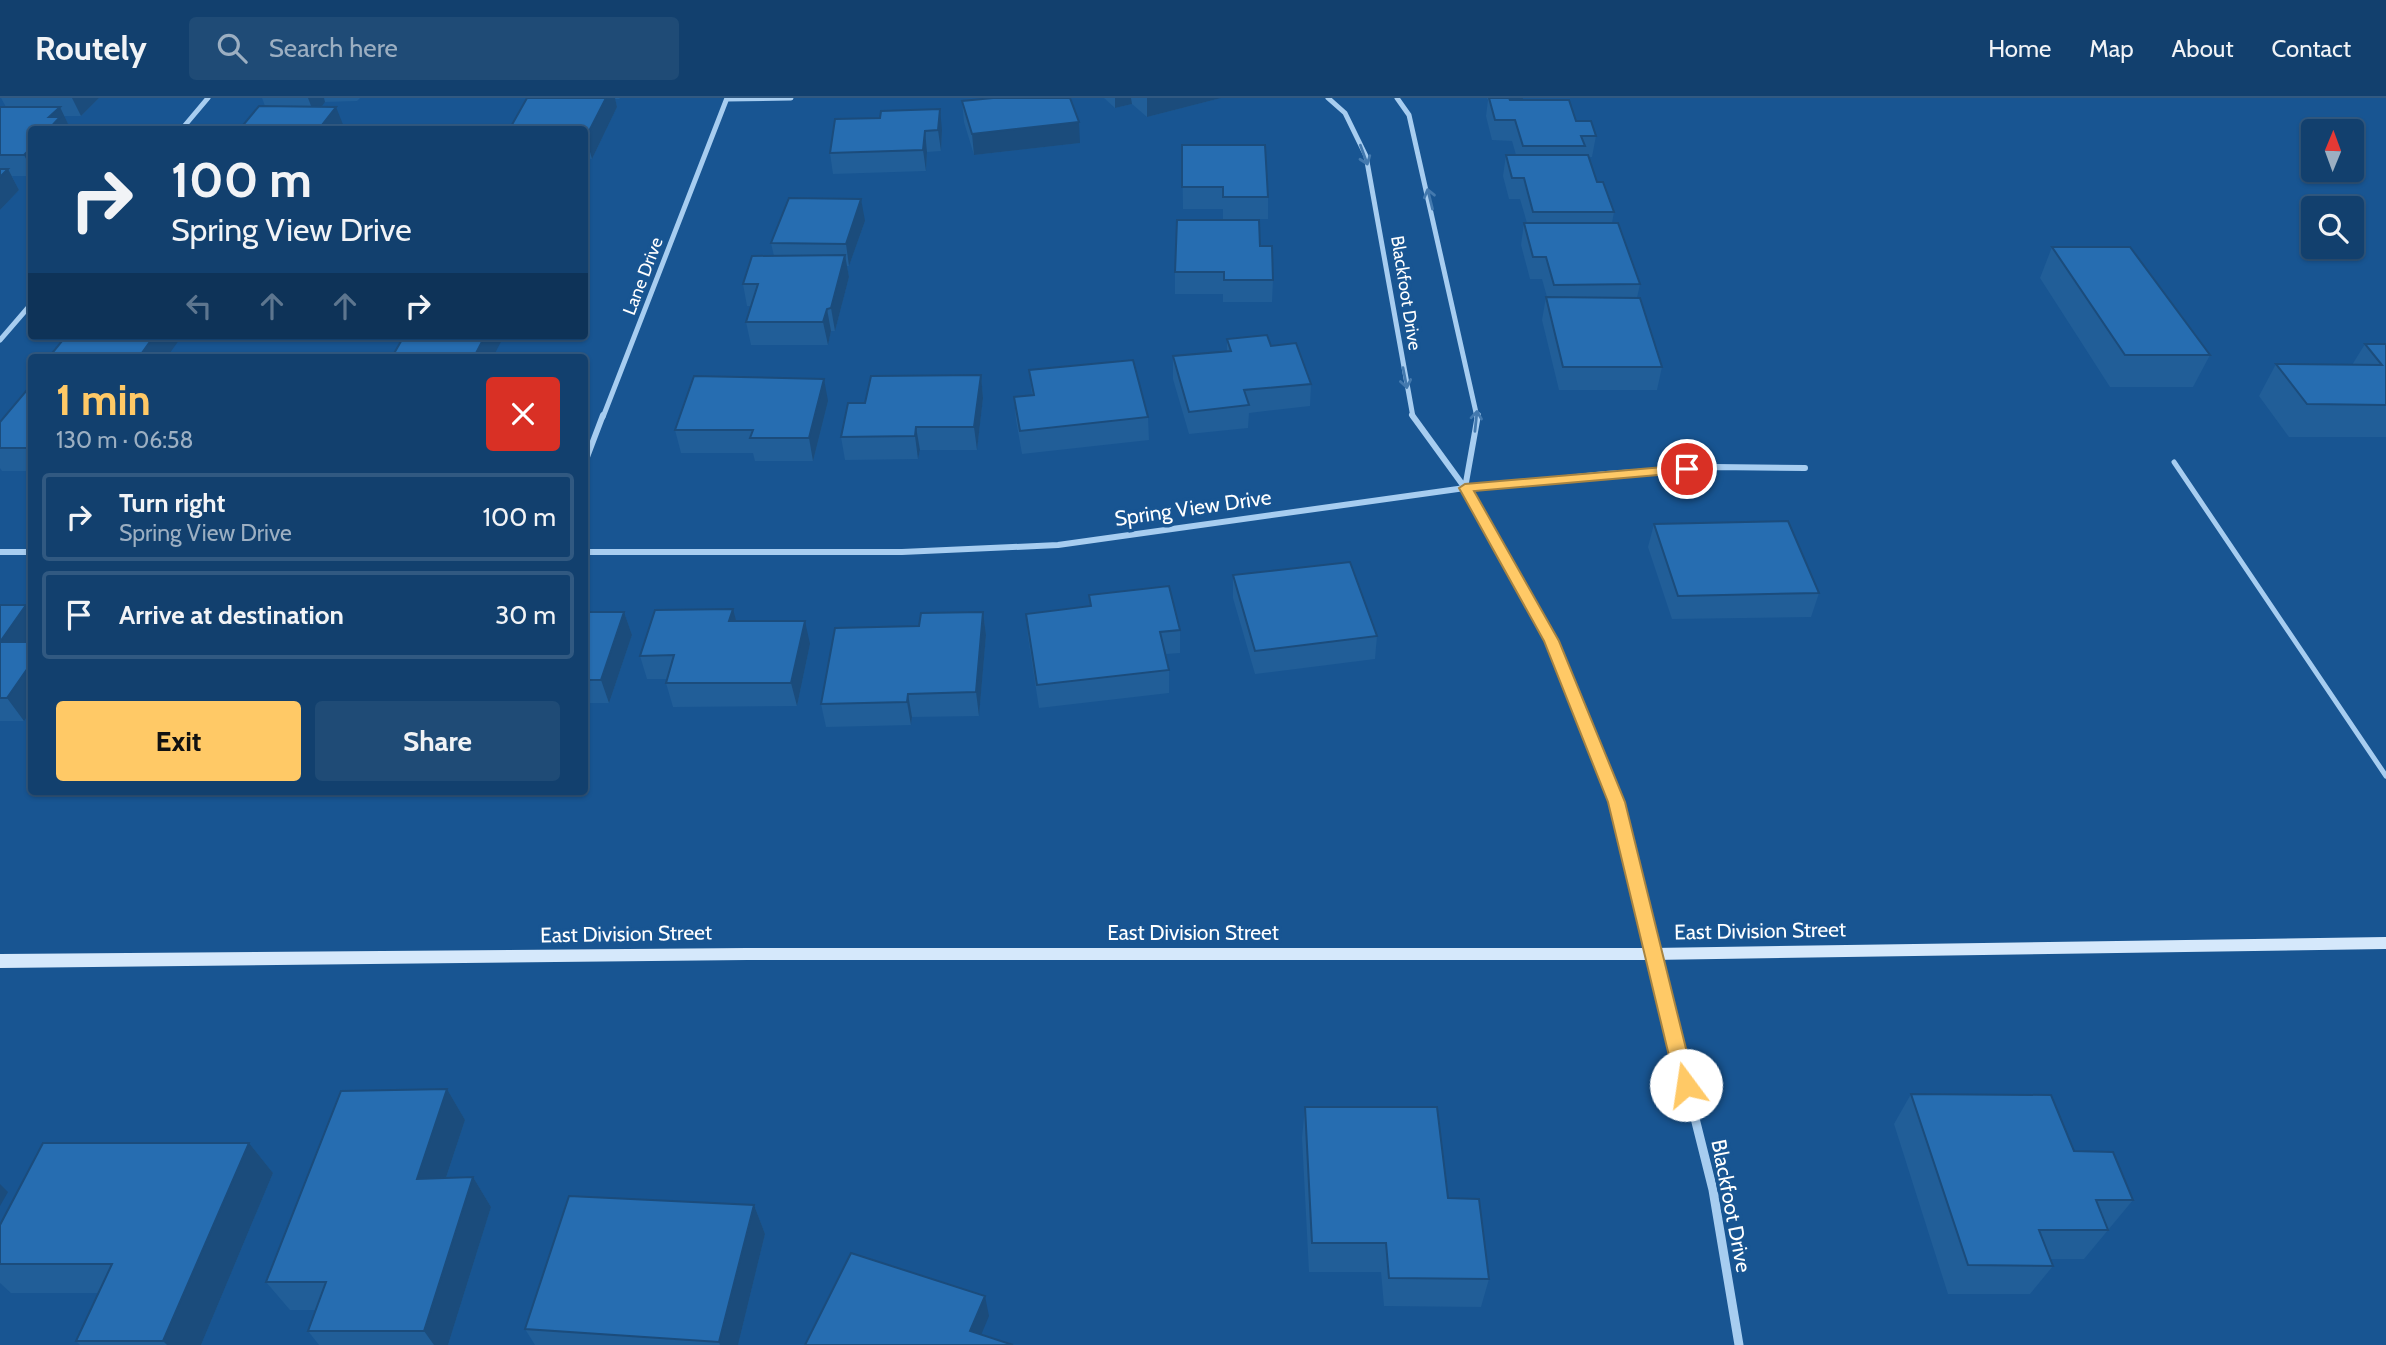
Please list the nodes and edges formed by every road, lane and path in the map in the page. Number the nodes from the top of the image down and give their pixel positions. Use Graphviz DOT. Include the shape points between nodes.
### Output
graph roads {
  1 [pos="208,98"];
  2 [pos="791,98"];
  3 [pos="1328,98"];
  4 [pos="1397,98"];
  5 [pos="727,99"];
  6 [pos="184,126"];
  7 [pos="28,308"];
  8 [pos="0,340"];
  9 [pos="588,455"];
  10 [pos="2174,462"];
  11 [pos="1805,468"];
  12 [pos="1465,488"];
  13 [pos="0,552"];
  14 [pos="28,552"];
  15 [pos="588,552"];
  16 [pos="2386,776"];
  17 [pos="2386,943"];
  18 [pos="1653,954"];
  19 [pos="0,961"];
  20 [pos="1739,1345"];
  1 -- 6 [label="street"];
  2 -- 5 [label="street"];
  3 -- 12 [label="street, Blackfoot Drive, one-way" via="1345,113 1366,156 1412,416"];
  12 -- 4 [label="street, Blackfoot Drive, one-way" via="1478,413 1409,115"];
  5 -- 9 [label="street, Lane Drive"];
  7 -- 8 [label="street"];
  10 -- 16 [label="lane"];
  11 -- 12 [label="street, Spring View Drive" via="1714,467"];
  12 -- 15 [label="street, Spring View Drive" via="1058,545 902,552"];
  12 -- 18 [label="street, Blackfoot Drive" via="1552,641 1592,740 1616,802"];
  13 -- 14 [label="street"];
  17 -- 18 [label="street, East Division Street"];
  18 -- 19 [label="street, East Division Street" via="747,954"];
  18 -- 20 [label="street, Blackfoot Drive" via="1713,1190"];
}
